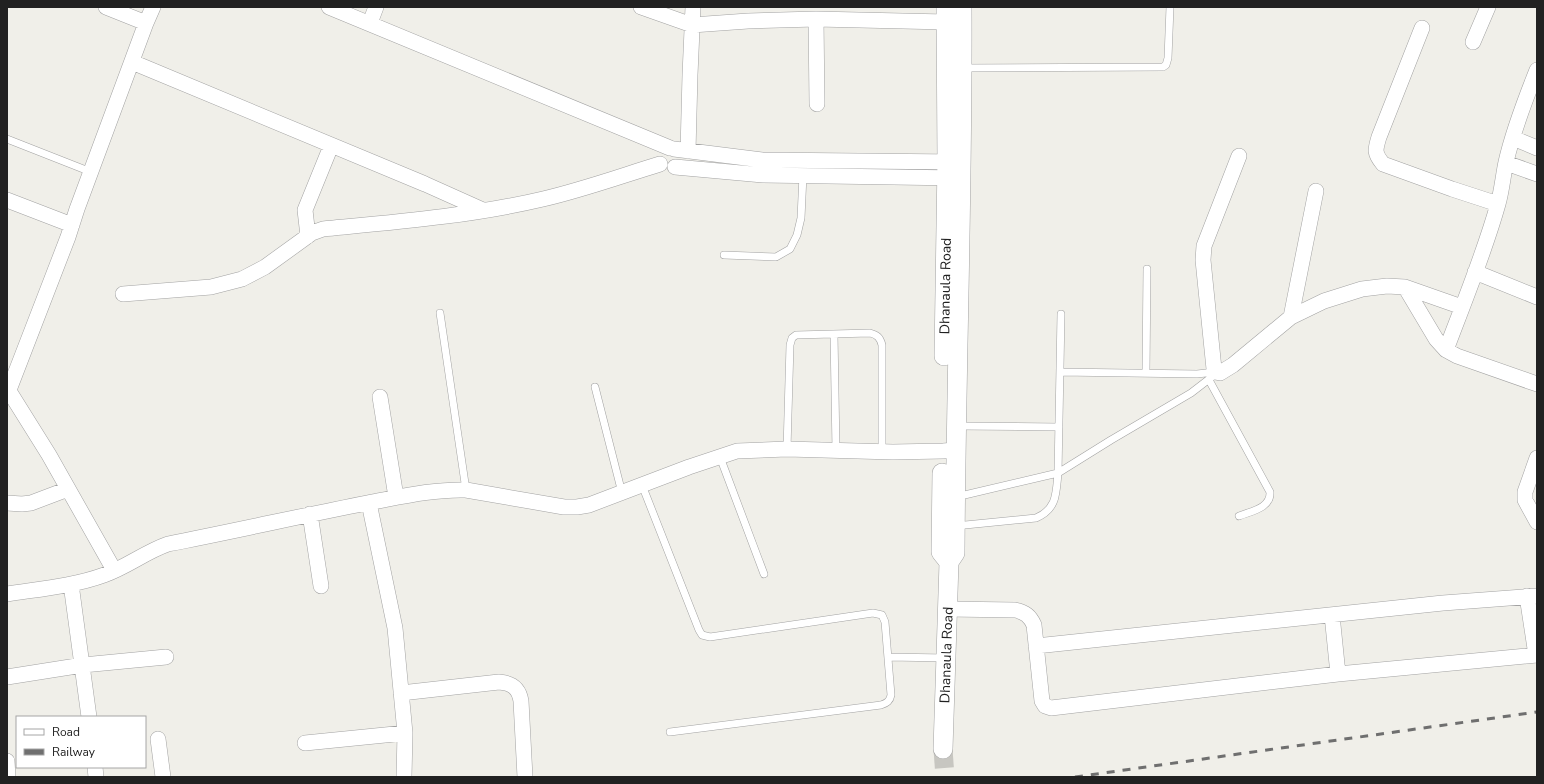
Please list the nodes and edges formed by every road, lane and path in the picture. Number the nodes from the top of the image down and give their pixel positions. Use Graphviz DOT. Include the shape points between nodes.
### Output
graph roads {
  1 [pos="106,7"];
  2 [pos="154,7"];
  3 [pos="329,7"];
  4 [pos="376,7"];
  5 [pos="641,7"];
  6 [pos="693,7"];
  7 [pos="962,7"];
  8 [pos="1170,7"];
  9 [pos="1488,7"];
  10 [pos="784,13"];
  11 [pos="946,14"];
  12 [pos="816,19"];
  13 [pos="146,23"];
  14 [pos="370,23"];
  15 [pos="692,25"];
  16 [pos="1422,28"];
  17 [pos="1473,42"];
  18 [pos="132,62"];
  19 [pos="962,68"];
  20 [pos="1537,70"];
  21 [pos="817,104"];
  22 [pos="1513,138"];
  23 [pos="7,139"];
  24 [pos="331,146"];
  25 [pos="1537,148"];
  26 [pos="678,149"];
  27 [pos="1238,156"];
  28 [pos="804,160"];
  29 [pos="1506,163"];
  30 [pos="660,164"];
  31 [pos="675,167"];
  32 [pos="954,170"];
  33 [pos="91,172"];
  34 [pos="1537,174"];
  35 [pos="803,176"];
  36 [pos="1316,191"];
  37 [pos="7,200"];
  38 [pos="1498,204"];
  39 [pos="483,210"];
  40 [pos="72,225"];
  41 [pos="308,236"];
  42 [pos="724,255"];
  43 [pos="1147,269"];
  44 [pos="1475,272"];
  45 [pos="1405,287"];
  46 [pos="123,294"];
  47 [pos="1537,297"];
  48 [pos="1462,307"];
  49 [pos="440,313"];
  50 [pos="1060,314"];
  51 [pos="1291,317"];
  52 [pos="834,334"];
  53 [pos="1446,350"];
  54 [pos="1060,372"];
  55 [pos="1146,372"];
  56 [pos="1214,375"];
  57 [pos="1537,384"];
  58 [pos="595,387"];
  59 [pos="8,393"];
  60 [pos="380,398"];
  61 [pos="956,426"];
  62 [pos="1059,427"];
  63 [pos="787,449"];
  64 [pos="836,450"];
  65 [pos="882,451"];
  66 [pos="949,451"];
  67 [pos="720,457"];
  68 [pos="1537,458"];
  69 [pos="1058,474"];
  70 [pos="642,485"];
  71 [pos="68,488"];
  72 [pos="466,490"];
  73 [pos="622,493"];
  74 [pos="396,497"];
  75 [pos="955,498"];
  76 [pos="7,503"];
  77 [pos="369,503"];
  78 [pos="310,514"];
  79 [pos="1240,516"];
  80 [pos="1537,522"];
  81 [pos="955,526"];
  82 [pos="949,562"];
  83 [pos="114,570"];
  84 [pos="764,574"];
  85 [pos="70,584"];
  86 [pos="321,586"];
  87 [pos="7,594"];
  88 [pos="1532,596"];
  89 [pos="948,609"];
  90 [pos="1332,615"];
  91 [pos="1036,646"];
  92 [pos="1536,655"];
  93 [pos="166,657"];
  94 [pos="888,657"];
  95 [pos="946,658"];
  96 [pos="83,665"];
  97 [pos="1338,674"];
  98 [pos="7,677"];
  99 [pos="401,693"];
  100 [pos="89,716"];
  101 [pos="670,732"];
  102 [pos="405,733"];
  103 [pos="158,739"];
  104 [pos="305,743"];
  105 [pos="943,748"];
  106 [pos="7,761"];
  107 [pos="8,777"];
  108 [pos="162,777"];
  109 [pos="404,777"];
  110 [pos="525,777"];
  1 -- 13 [label="street"];
  2 -- 13 [label="street"];
  3 -- 14 [label="street"];
  4 -- 14 [label="street"];
  5 -- 15 [label="street"];
  6 -- 15 [label="street"];
  7 -- 19 [label="street, Dhanaula Road"];
  8 -- 19 [label="lane" via="1168,58 1163,67"];
  9 -- 17 [label="street"];
  10 -- 12 [label="street"];
  10 -- 15 [label="street" via="748,21"];
  11 -- 12 [label="street"];
  11 -- 32 [label="street, Dhanaula Road"];
  12 -- 21 [label="street"];
  13 -- 18 [label="street"];
  14 -- 26 [label="street"];
  15 -- 26 [label="street"];
  16 -- 38 [label="street" via="1379,137 1377,156 1383,164"];
  18 -- 24 [label="street"];
  18 -- 33 [label="street"];
  19 -- 32 [label="street, Dhanaula Road"];
  20 -- 22 [label="street"];
  22 -- 25 [label="street"];
  22 -- 29 [label="street"];
  23 -- 33 [label="lane"];
  24 -- 39 [label="street"];
  24 -- 41 [label="street" via="306,210"];
  26 -- 28 [label="street" via="762,160"];
  26 -- 30 [label="street" via="666,148 660,152"];
  26 -- 31 [label="street" via="678,164"];
  27 -- 56 [label="street" via="1204,246 1203,260"];
  28 -- 32 [label="street"];
  28 -- 35 [label="lane"];
  29 -- 34 [label="street"];
  29 -- 38 [label="street"];
  30 -- 31 [label="street" via="666,169"];
  30 -- 39 [label="street" via="544,199"];
  31 -- 35 [label="street" via="763,176"];
  32 -- 35 [label="street"];
  32 -- 61 [label="street, Dhanaula Road"];
  32 -- 66 [label="street, Dhanaula Road"];
  33 -- 40 [label="street"];
  35 -- 42 [label="lane" via="801,218 790,249 776,257"];
  36 -- 51 [label="street"];
  37 -- 40 [label="street"];
  38 -- 44 [label="street"];
  39 -- 41 [label="street" via="427,219 322,229"];
  40 -- 59 [label="street"];
  41 -- 46 [label="street" via="265,267 242,279 211,287"];
  43 -- 55 [label="lane"];
  44 -- 47 [label="street"];
  44 -- 48 [label="street"];
  45 -- 48 [label="street"];
  45 -- 51 [label="street" via="1362,289 1324,301"];
  45 -- 53 [label="street" via="1436,339"];
  48 -- 53 [label="street"];
  49 -- 72 [label="lane"];
  50 -- 54 [label="lane"];
  51 -- 56 [label="street" via="1233,365"];
  52 -- 63 [label="lane" via="796,335 792,338"];
  52 -- 64 [label="lane"];
  52 -- 65 [label="lane" via="870,333 880,340"];
  53 -- 57 [label="street"];
  54 -- 55 [label="lane"];
  54 -- 62 [label="lane"];
  55 -- 56 [label="lane"];
  56 -- 69 [label="lane" via="1191,393"];
  56 -- 79 [label="lane" via="1270,492 1270,498 1264,506"];
  58 -- 73 [label="lane"];
  59 -- 71 [label="street"];
  60 -- 74 [label="street"];
  61 -- 62 [label="lane"];
  61 -- 66 [label="street, Dhanaula Road"];
  62 -- 69 [label="lane"];
  63 -- 64 [label="street"];
  63 -- 67 [label="street" via="737,451"];
  64 -- 65 [label="street"];
  65 -- 66 [label="street"];
  66 -- 75 [label="street, Dhanaula Road"];
  66 -- 82 [label="street, Dhanaula Road" via="941,552"];
  67 -- 70 [label="street"];
  67 -- 84 [label="lane"];
  68 -- 80 [label="street" via="1525,492 1525,500"];
  69 -- 75 [label="lane"];
  69 -- 81 [label="lane" via="1052,506 1045,514 1036,518"];
  70 -- 73 [label="street"];
  70 -- 94 [label="lane" via="702,634 710,637 877,613 882,615 885,622"];
  71 -- 76 [label="street" via="32,503"];
  71 -- 83 [label="street"];
  72 -- 73 [label="street" via="571,507 589,505"];
  72 -- 74 [label="street"];
  74 -- 77 [label="street"];
  75 -- 81 [label="street, Dhanaula Road"];
  77 -- 78 [label="street"];
  77 -- 99 [label="street" via="395,628"];
  78 -- 83 [label="street" via="168,544"];
  78 -- 86 [label="street"];
  81 -- 82 [label="street, Dhanaula Road" via="955,553"];
  82 -- 89 [label="street, Dhanaula Road"];
  83 -- 85 [label="street"];
  85 -- 87 [label="street"];
  85 -- 96 [label="street"];
  88 -- 90 [label="street"];
  88 -- 92 [label="street"];
  89 -- 91 [label="street" via="1023,612 1034,625"];
  89 -- 95 [label="street, Dhanaula Road"];
  90 -- 91 [label="street"];
  90 -- 97 [label="street"];
  91 -- 97 [label="street" via="1042,701 1050,708"];
  92 -- 97 [label="street"];
  93 -- 96 [label="street"];
  94 -- 95 [label="lane"];
  94 -- 101 [label="lane" via="891,695 887,703"];
  95 -- 105 [label="street, Dhanaula Road"];
  96 -- 98 [label="street"];
  96 -- 100 [label="street"];
  99 -- 102 [label="street"];
  99 -- 110 [label="street" via="499,682 517,688 521,701"];
  102 -- 104 [label="street"];
  102 -- 109 [label="street"];
  103 -- 108 [label="street"];
  106 -- 107 [label="street"];
}
